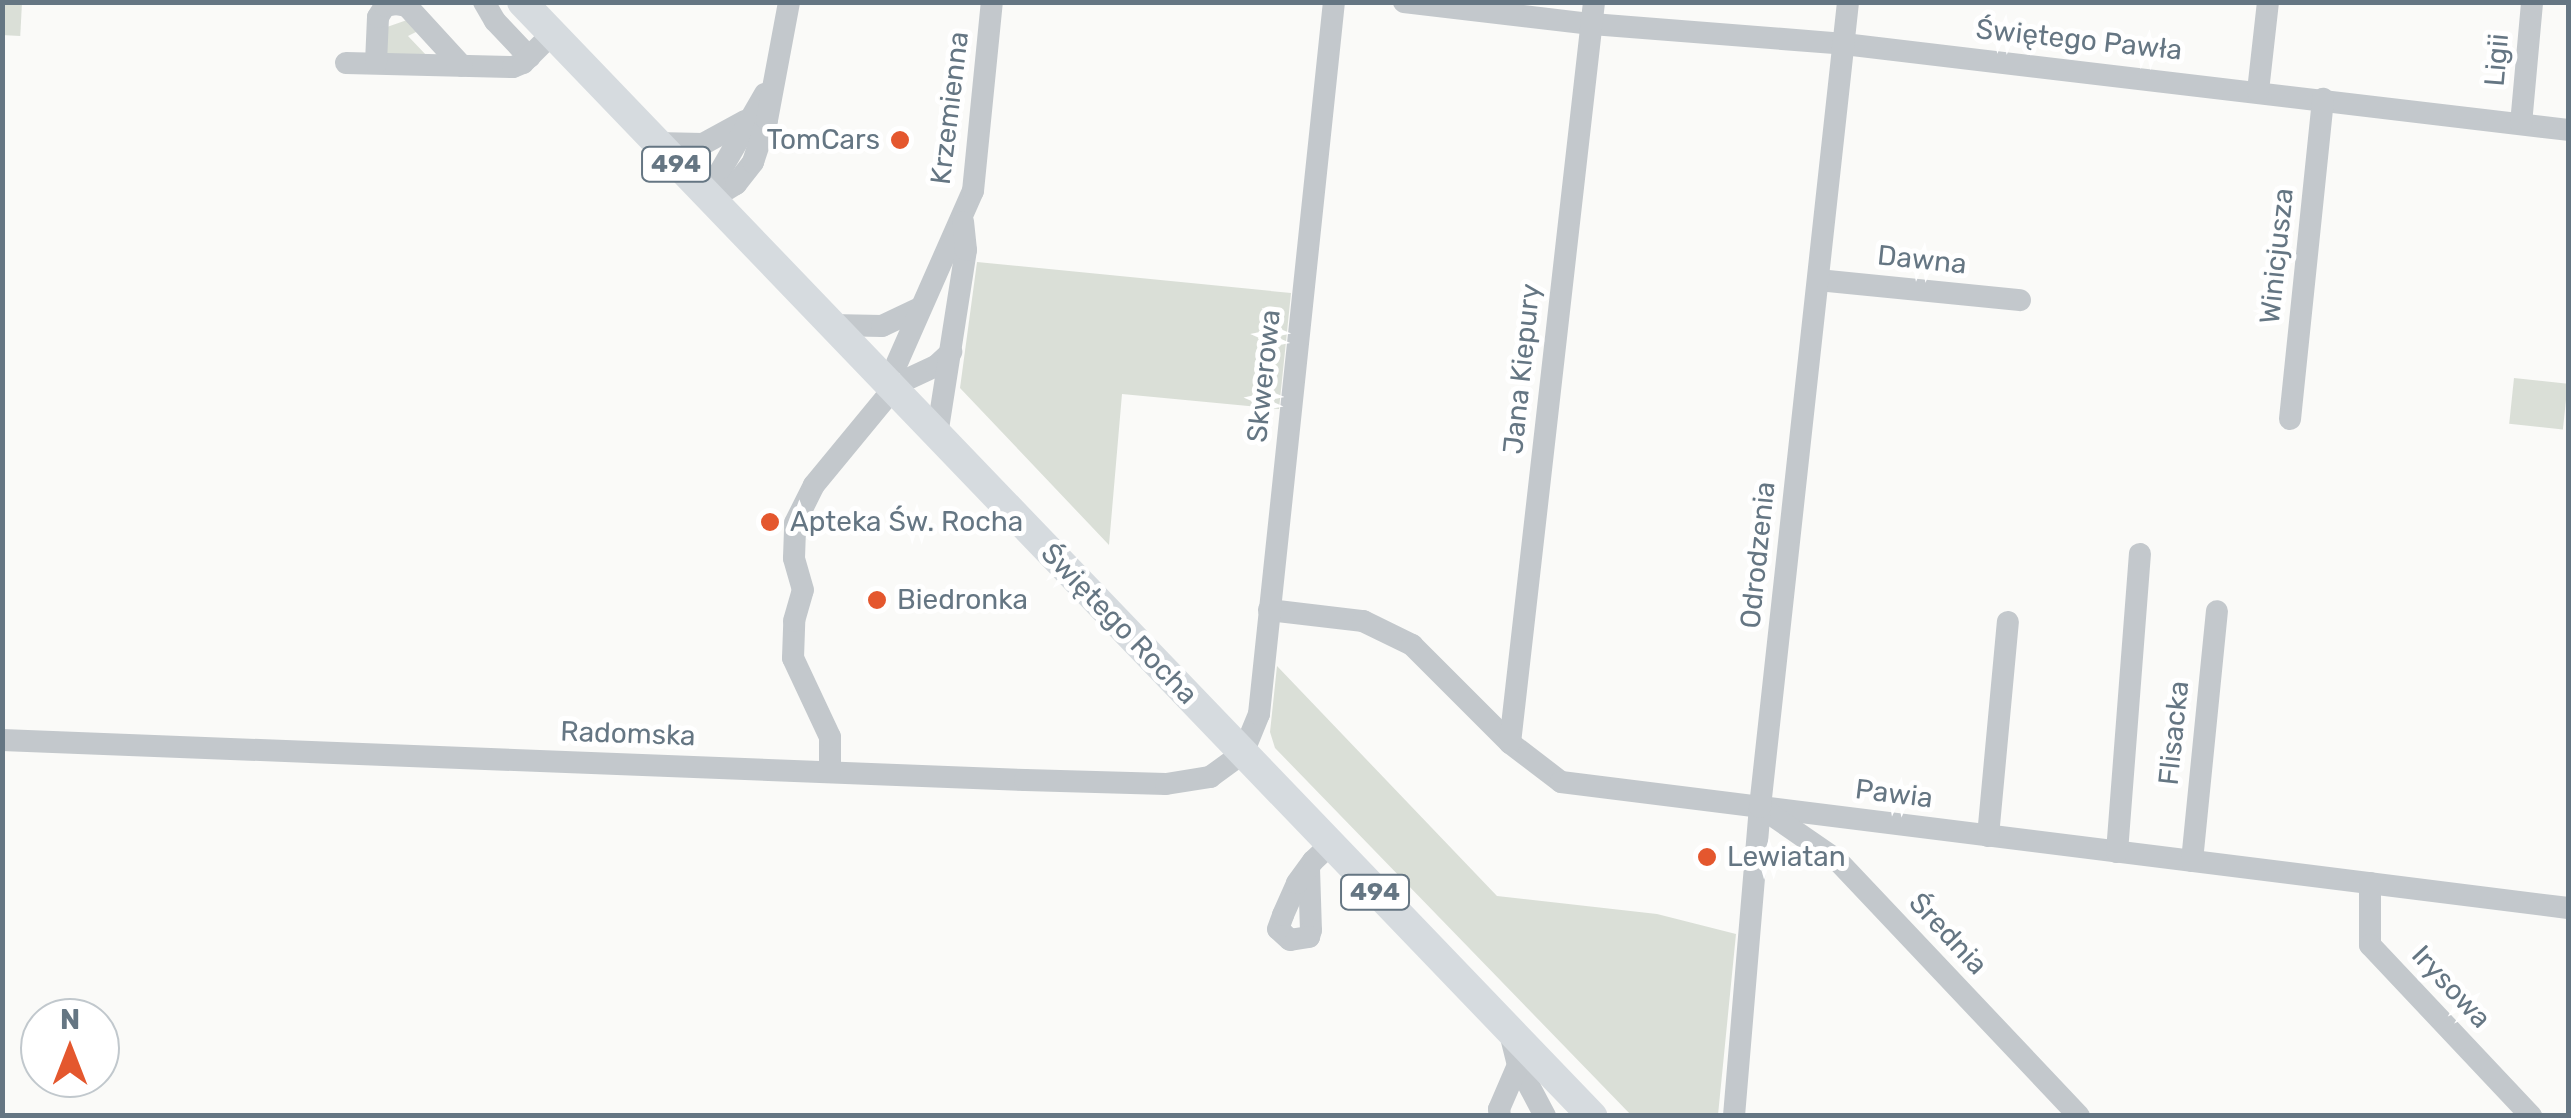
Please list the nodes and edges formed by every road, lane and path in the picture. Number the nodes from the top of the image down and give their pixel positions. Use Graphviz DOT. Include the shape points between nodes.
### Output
graph roads {
  1 [pos="484,2"];
  2 [pos="522,2"];
  3 [pos="788,2"];
  4 [pos="992,2"];
  5 [pos="1334,2"];
  6 [pos="1404,2"];
  7 [pos="1848,2"];
  8 [pos="2268,2"];
  9 [pos="2532,2"];
  10 [pos="1592,13"];
  11 [pos="552,34"];
  12 [pos="1844,44"];
  13 [pos="530,57"];
  14 [pos="346,63"];
  15 [pos="376,64"];
  16 [pos="462,66"];
  17 [pos="776,74"];
  18 [pos="2258,91"];
  19 [pos="2323,98"];
  20 [pos="755,112"];
  21 [pos="2521,124"];
  22 [pos="2568,130"];
  23 [pos="656,143"];
  24 [pos="747,172"];
  25 [pos="708,198"];
  26 [pos="963,219"];
  27 [pos="738,228"];
  28 [pos="1818,280"];
  29 [pos="2020,300"];
  30 [pos="920,308"];
  31 [pos="831,324"];
  32 [pos="951,352"];
  33 [pos="900,377"];
  34 [pos="2290,420"];
  35 [pos="937,434"];
  36 [pos="2140,554"];
  37 [pos="1269,610"];
  38 [pos="2217,611"];
  39 [pos="2008,622"];
  40 [pos="2,740"];
  41 [pos="1510,743"];
  42 [pos="1243,753"];
  43 [pos="830,772"];
  44 [pos="1760,808"];
  45 [pos="1988,836"];
  46 [pos="1330,844"];
  47 [pos="2117,852"];
  48 [pos="2192,861"];
  49 [pos="1309,868"];
  50 [pos="2370,883"];
  51 [pos="2568,908"];
  52 [pos="1509,1030"];
  53 [pos="1518,1065"];
  54 [pos="1500,1116"];
  55 [pos="1545,1116"];
  56 [pos="1592,1116"];
  57 [pos="1734,1116"];
  58 [pos="2080,1116"];
  59 [pos="2532,1116"];
  1 -- 13 [label="street"];
  2 -- 11 [label="main road, Świętego Rocha / 494"];
  3 -- 17 [label="street"];
  4 -- 26 [label="street, Krzemienna" via="973,191"];
  5 -- 37 [label="street, Skwerowa"];
  6 -- 10 [label="street, Świętego Pawła"];
  7 -- 12 [label="street, Odrodzenia"];
  8 -- 18 [label="street"];
  9 -- 21 [label="street, Ligii"];
  10 -- 12 [label="street, Świętego Pawła"];
  10 -- 41 [label="street, Jana Kiepury"];
  11 -- 13 [label="street"];
  11 -- 23 [label="main road, Świętego Rocha / 494"];
  12 -- 18 [label="street, Świętego Pawła"];
  12 -- 28 [label="street, Odrodzenia"];
  13 -- 16 [label="street" via="513,67"];
  14 -- 15 [label="street"];
  15 -- 16 [label="street"];
  15 -- 16 [label="street" via="378,17 384,6 395,4 406,6"];
  17 -- 20 [label="street"];
  17 -- 24 [label="street"];
  18 -- 19 [label="street, Świętego Pawła"];
  19 -- 21 [label="street, Świętego Pawła"];
  19 -- 34 [label="street, Winicjusza"];
  20 -- 23 [label="street" via="716,140"];
  20 -- 25 [label="street"];
  21 -- 22 [label="street, Świętego Pawła"];
  23 -- 25 [label="main road, Świętego Rocha / 494"];
  24 -- 25 [label="street"];
  24 -- 27 [label="street"];
  25 -- 27 [label="main road, Świętego Rocha / 494"];
  26 -- 30 [label="street, Krzemienna"];
  26 -- 32 [label="street, Krzemienna" via="966,250"];
  27 -- 31 [label="main road, Świętego Rocha / 494"];
  28 -- 29 [label="street, Dawna"];
  28 -- 44 [label="street, Odrodzenia"];
  30 -- 31 [label="street" via="882,326"];
  30 -- 33 [label="street, Krzemienna"];
  31 -- 33 [label="main road, Świętego Rocha / 494"];
  32 -- 33 [label="street" via="936,366"];
  32 -- 35 [label="street, Krzemienna"];
  33 -- 35 [label="main road, Świętego Rocha / 494"];
  33 -- 43 [label="street" via="814,486 795,523 794,558 803,590 792,658 830,737"];
  35 -- 42 [label="main road, Świętego Rocha / 494"];
  36 -- 47 [label="street"];
  37 -- 41 [label="street, Pawia" via="1363,621 1412,645"];
  37 -- 42 [label="street, Skwerowa" via="1259,714"];
  38 -- 48 [label="street, Flisacka"];
  39 -- 45 [label="street"];
  40 -- 43 [label="street, Radomska"];
  41 -- 44 [label="street, Pawia" via="1562,782"];
  42 -- 43 [label="street, Radomska" via="1190,783"];
  42 -- 46 [label="main road, Świętego Rocha / 494"];
  44 -- 45 [label="street, Pawia"];
  44 -- 57 [label="street, Odrodzenia"];
  44 -- 58 [label="street, Średnia" via="1838,860"];
  45 -- 47 [label="street, Pawia"];
  46 -- 49 [label="street"];
  46 -- 52 [label="main road, Świętego Rocha / 494"];
  47 -- 48 [label="street, Pawia"];
  48 -- 50 [label="street, Pawia"];
  50 -- 51 [label="street, Pawia"];
  50 -- 59 [label="street, Irysowa" via="2370,944"];
  52 -- 53 [label="street"];
  52 -- 56 [label="main road, Świętego Rocha / 494"];
  53 -- 54 [label="street"];
  53 -- 55 [label="street"];
}
